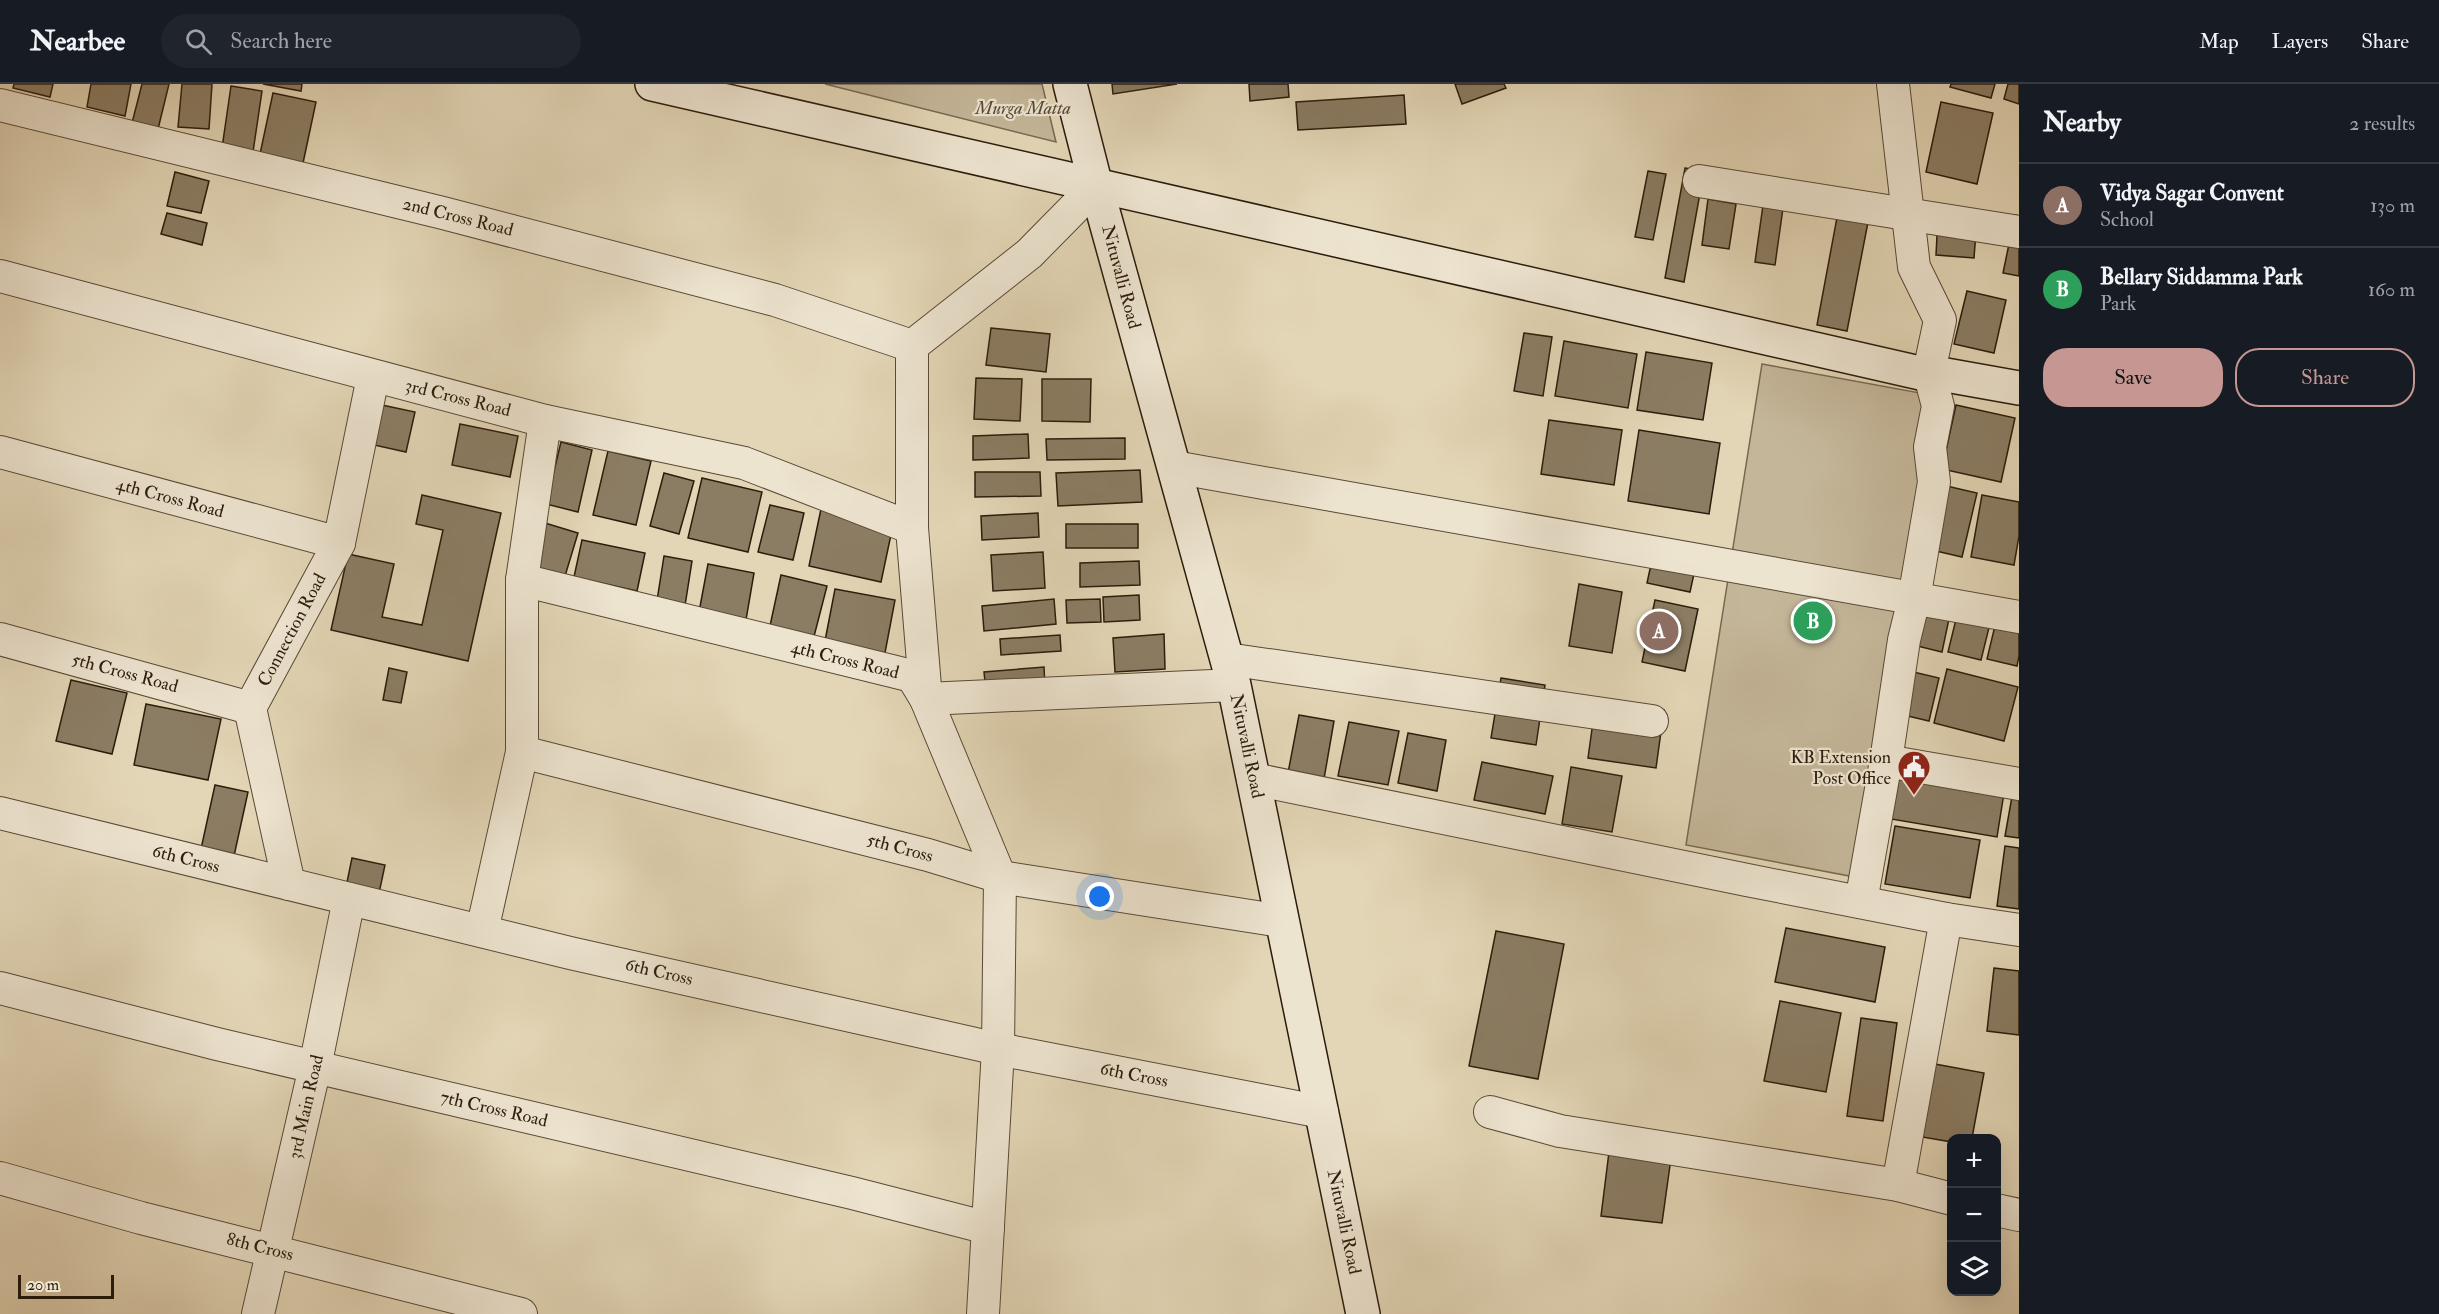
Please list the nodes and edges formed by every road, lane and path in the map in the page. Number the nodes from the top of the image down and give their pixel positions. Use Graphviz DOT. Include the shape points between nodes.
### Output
graph roads {
  1 [pos="652,84"];
  2 [pos="1070,84"];
  3 [pos="1893,84"];
  4 [pos="0,105"];
  5 [pos="1699,181"];
  6 [pos="1096,186"];
  7 [pos="1908,216"];
  8 [pos="2019,232"];
  9 [pos="0,276"];
  10 [pos="912,346"];
  11 [pos="1929,372"];
  12 [pos="373,376"];
  13 [pos="2019,388"];
  14 [pos="545,421"];
  15 [pos="0,452"];
  16 [pos="1174,467"];
  17 [pos="912,528"];
  18 [pos="339,543"];
  19 [pos="522,580"];
  20 [pos="1914,599"];
  21 [pos="2019,617"];
  22 [pos="0,639"];
  23 [pos="1230,672"];
  24 [pos="926,699"];
  25 [pos="250,708"];
  26 [pos="1652,721"];
  27 [pos="522,752"];
  28 [pos="1886,761"];
  29 [pos="1253,779"];
  30 [pos="2019,784"];
  31 [pos="0,813"];
  32 [pos="1000,877"];
  33 [pos="289,884"];
  34 [pos="349,899"];
  35 [pos="1861,903"];
  36 [pos="1946,919"];
  37 [pos="1282,921"];
  38 [pos="2019,930"];
  39 [pos="482,931"];
  40 [pos="0,988"];
  41 [pos="998,1049"];
  42 [pos="315,1067"];
  43 [pos="1322,1112"];
  44 [pos="1490,1112"];
  45 [pos="0,1178"];
  46 [pos="1898,1185"];
  47 [pos="1947,1198"];
  48 [pos="2001,1211"];
  49 [pos="2019,1215"];
  50 [pos="988,1228"];
  51 [pos="273,1251"];
  52 [pos="258,1314"];
  53 [pos="521,1314"];
  54 [pos="983,1314"];
  55 [pos="1363,1314"];
  1 -- 6 [label="street"];
  2 -- 6 [label="street, Nituvalli Road"];
  3 -- 7 [label="street"];
  4 -- 10 [label="street, 2nd Cross Road" via="443,213 776,300"];
  5 -- 7 [label="street"];
  6 -- 10 [label="street" via="1029,254"];
  6 -- 11 [label="street"];
  6 -- 16 [label="street, Nituvalli Road"];
  7 -- 8 [label="street"];
  7 -- 11 [label="street" via="1914,267 1940,320"];
  9 -- 12 [label="street, 3rd Cross Road"];
  10 -- 17 [label="street"];
  11 -- 13 [label="street"];
  11 -- 20 [label="street" via="1938,406 1930,447 1935,482"];
  12 -- 14 [label="street, 3rd Cross Road"];
  12 -- 18 [label="street, Connection Road"];
  14 -- 17 [label="street, 3rd Cross Road" via="744,463"];
  14 -- 19 [label="street"];
  15 -- 18 [label="street, 4th Cross Road"];
  16 -- 20 [label="street"];
  16 -- 23 [label="street, Nituvalli Road"];
  17 -- 24 [label="street"];
  18 -- 25 [label="street, Connection Road"];
  19 -- 24 [label="street, 4th Cross Road" via="912,676"];
  19 -- 27 [label="street"];
  20 -- 21 [label="street"];
  20 -- 28 [label="street"];
  22 -- 25 [label="street, 5th Cross Road"];
  23 -- 24 [label="street"];
  23 -- 26 [label="street"];
  23 -- 29 [label="street, Nituvalli Road"];
  24 -- 32 [label="street"];
  25 -- 33 [label="street, Connection Road"];
  27 -- 32 [label="street, 5th Cross" via="928,855"];
  27 -- 39 [label="street"];
  28 -- 30 [label="street"];
  28 -- 35 [label="street"];
  29 -- 35 [label="street"];
  29 -- 37 [label="street, Nituvalli Road"];
  31 -- 33 [label="street, 6th Cross"];
  32 -- 37 [label="street, 5th Cross"];
  32 -- 41 [label="street"];
  33 -- 34 [label="street, 6th Cross"];
  34 -- 39 [label="street, 6th Cross"];
  34 -- 42 [label="street, 3rd Main Road"];
  35 -- 36 [label="street"];
  36 -- 38 [label="street"];
  36 -- 46 [label="street"];
  37 -- 43 [label="street, Nituvalli Road"];
  39 -- 41 [label="street, 6th Cross"];
  40 -- 42 [label="street, 7th Cross Road"];
  41 -- 43 [label="street, 6th Cross"];
  41 -- 50 [label="street"];
  42 -- 50 [label="street, 7th Cross Road"];
  42 -- 51 [label="street, 3rd Main Road"];
  43 -- 55 [label="street, Nituvalli Road"];
  44 -- 46 [label="street" via="1560,1131"];
  45 -- 51 [label="street, 8th Cross"];
  46 -- 47 [label="street"];
  48 -- 49 [label="street"];
  50 -- 54 [label="street"];
  51 -- 52 [label="street, 3rd Main Road"];
  51 -- 53 [label="street, 8th Cross"];
}
